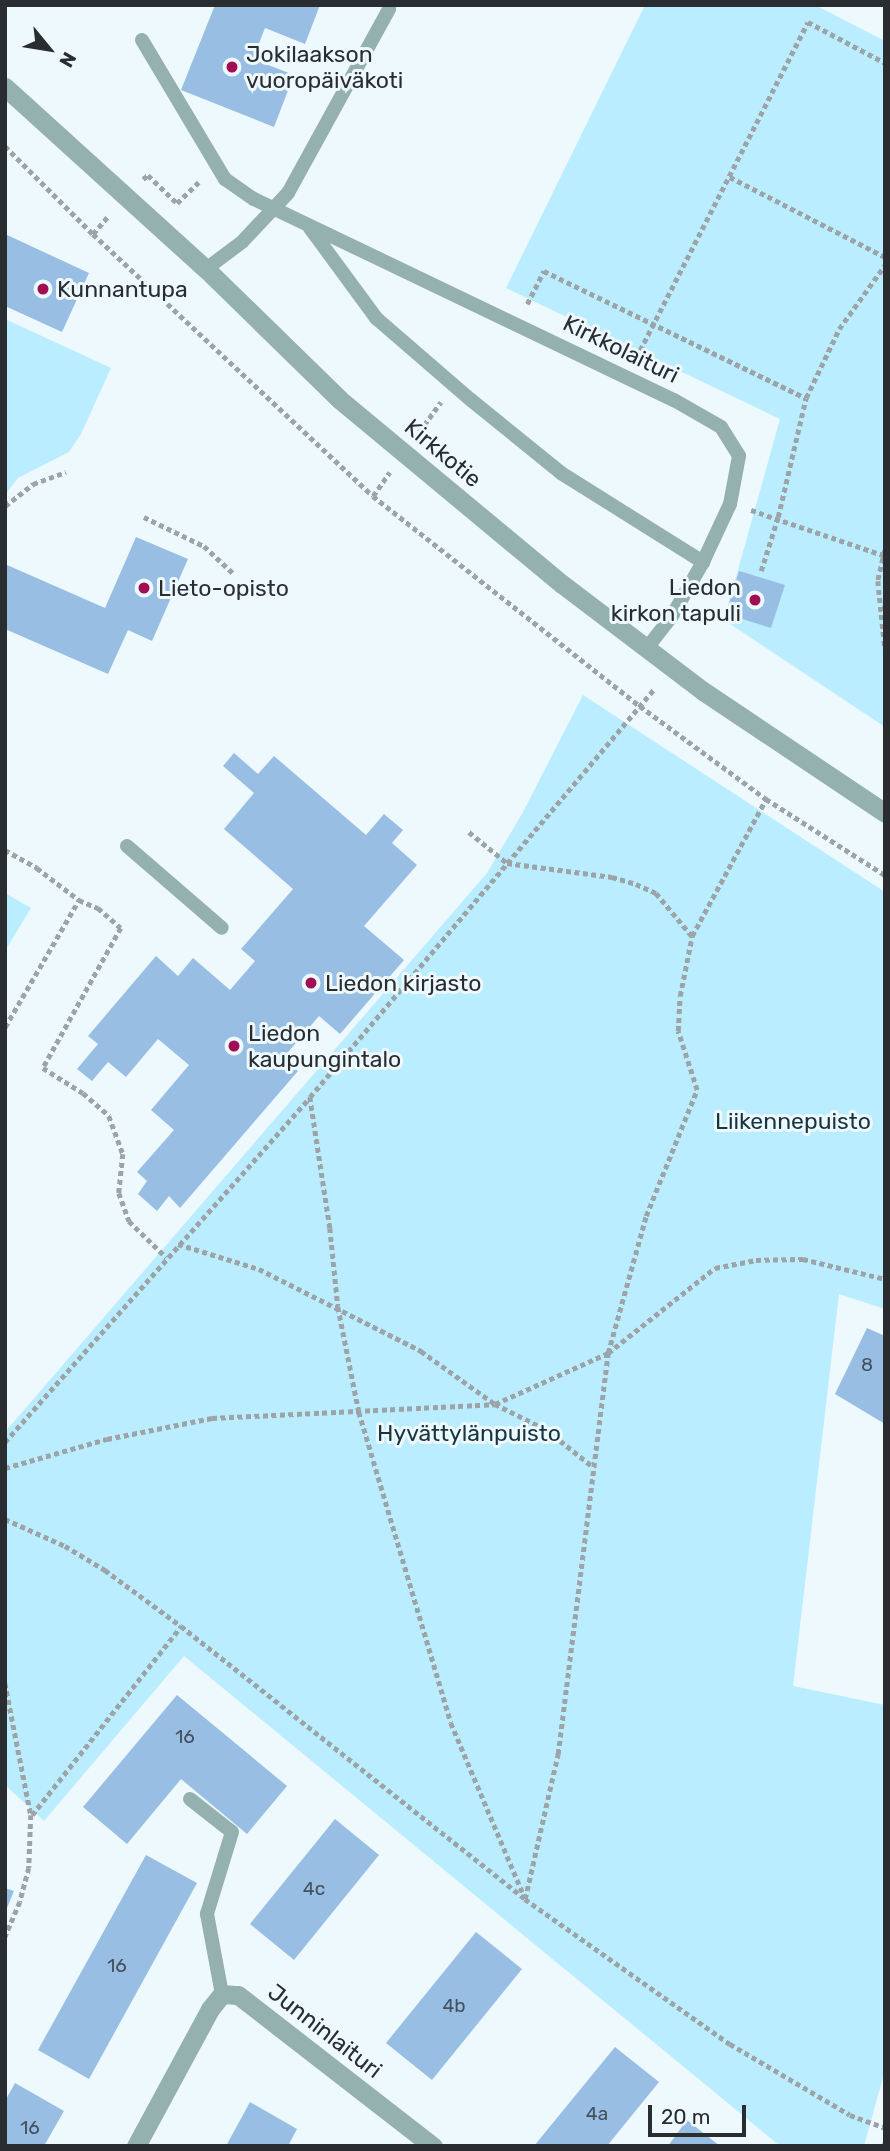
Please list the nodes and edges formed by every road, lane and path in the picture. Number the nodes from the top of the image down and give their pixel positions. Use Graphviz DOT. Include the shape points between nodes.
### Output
graph roads {
  1 [pos="389,9"];
  2 [pos="142,40"];
  3 [pos="885,63"];
  4 [pos="5,87"];
  5 [pos="5,146"];
  6 [pos="730,176"];
  7 [pos="273,209"];
  8 [pos="308,226"];
  9 [pos="885,257"];
  10 [pos="885,265"];
  11 [pos="206,269"];
  12 [pos="654,322"];
  13 [pos="517,325"];
  14 [pos="627,377"];
  15 [pos="453,384"];
  16 [pos="806,398"];
  17 [pos="415,438"];
  18 [pos="395,466"];
  19 [pos="66,472"];
  20 [pos="373,496"];
  21 [pos="730,504"];
  22 [pos="5,506"];
  23 [pos="144,517"];
  24 [pos="778,517"];
  25 [pos="884,554"];
  26 [pos="703,562"];
  27 [pos="761,571"];
  28 [pos="234,573"];
  29 [pos="647,648"];
  30 [pos="885,649"];
  31 [pos="671,668"];
  32 [pos="640,706"];
  33 [pos="766,799"];
  34 [pos="885,813"];
  35 [pos="469,832"];
  36 [pos="127,846"];
  37 [pos="5,849"];
  38 [pos="507,863"];
  39 [pos="885,875"];
  40 [pos="79,900"];
  41 [pos="222,928"];
  42 [pos="692,936"];
  43 [pos="5,1027"];
  44 [pos="310,1097"];
  45 [pos="178,1244"];
  46 [pos="166,1257"];
  47 [pos="885,1279"];
  48 [pos="338,1307"];
  49 [pos="608,1353"];
  50 [pos="495,1404"];
  51 [pos="359,1412"];
  52 [pos="5,1441"];
  53 [pos="593,1466"];
  54 [pos="5,1468"];
  55 [pos="5,1519"];
  56 [pos="181,1626"];
  57 [pos="5,1683"];
  58 [pos="190,1799"];
  59 [pos="31,1815"];
  60 [pos="525,1899"];
  61 [pos="5,1937"];
  62 [pos="222,1994"];
  63 [pos="885,2128"];
  64 [pos="136,2146"];
  65 [pos="433,2146"];
  1 -- 7 [label="lane" via="289,192"];
  2 -- 7 [label="lane, Kirkkolaituri" via="225,179"];
  3 -- 6 [label="path" via="808,22"];
  4 -- 11 [label="street, Kirkkotie"];
  5 -- 20 [label="path"];
  6 -- 9 [label="path"];
  6 -- 12 [label="path"];
  7 -- 8 [label="lane, Kirkkolaituri"];
  7 -- 11 [label="lane" via="242,242"];
  8 -- 13 [label="lane, Kirkkolaituri"];
  8 -- 15 [label="lane" via="376,318"];
  10 -- 16 [label="path" via="839,329"];
  11 -- 29 [label="street, Kirkkotie" via="340,399 562,584"];
  12 -- 13 [label="path" via="544,271"];
  12 -- 14 [label="path"];
  12 -- 16 [label="path"];
  13 -- 14 [label="lane, Kirkkolaituri"];
  14 -- 21 [label="lane, Kirkkolaituri" via="721,427 739,456"];
  15 -- 17 [label="path"];
  15 -- 26 [label="lane" via="561,473"];
  16 -- 24 [label="path"];
  18 -- 20 [label="path"];
  19 -- 22 [label="path" via="33,484"];
  20 -- 32 [label="path"];
  21 -- 24 [label="path"];
  21 -- 26 [label="lane, Kirkkolaituri"];
  23 -- 28 [label="path" via="204,546"];
  24 -- 25 [label="path"];
  24 -- 27 [label="path"];
  25 -- 30 [label="path" via="878,581"];
  26 -- 29 [label="lane, Kirkkolaituri"];
  29 -- 31 [label="street, Kirkkotie"];
  31 -- 32 [label="path"];
  31 -- 34 [label="street, Kirkkotie"];
  32 -- 33 [label="path"];
  32 -- 38 [label="path"];
  33 -- 39 [label="path"];
  33 -- 42 [label="path"];
  35 -- 38 [label="path"];
  36 -- 41 [label="lane"];
  37 -- 40 [label="path"];
  38 -- 42 [label="path" via="636,884 656,893"];
  38 -- 44 [label="path"];
  40 -- 43 [label="path"];
  40 -- 46 [label="path" via="98,908 121,928 43,1068 83,1093 108,1116 123,1154 119,1193 129,1221"];
  42 -- 49 [label="path" via="678,1031 697,1090 646,1216"];
  44 -- 45 [label="path"];
  44 -- 48 [label="path"];
  45 -- 46 [label="path"];
  45 -- 48 [label="path" via="259,1269"];
  46 -- 52 [label="path"];
  47 -- 49 [label="path" via="803,1259 756,1260 715,1268"];
  48 -- 50 [label="path" via="421,1351"];
  48 -- 51 [label="path"];
  49 -- 50 [label="path"];
  49 -- 53 [label="path"];
  50 -- 51 [label="path"];
  50 -- 53 [label="path" via="547,1430"];
  51 -- 54 [label="path" via="212,1418 107,1438"];
  51 -- 60 [label="path" via="451,1723"];
  53 -- 60 [label="path" via="558,1754"];
  55 -- 56 [label="path" via="85,1558"];
  56 -- 59 [label="path"];
  56 -- 60 [label="path"];
  57 -- 59 [label="path"];
  58 -- 62 [label="lane" via="232,1832 207,1914"];
  59 -- 61 [label="path" via="29,1868"];
  60 -- 63 [label="path" via="730,2044 849,2115"];
  62 -- 64 [label="street"];
  62 -- 65 [label="street, Junninlaituri" via="238,1995"];
}
